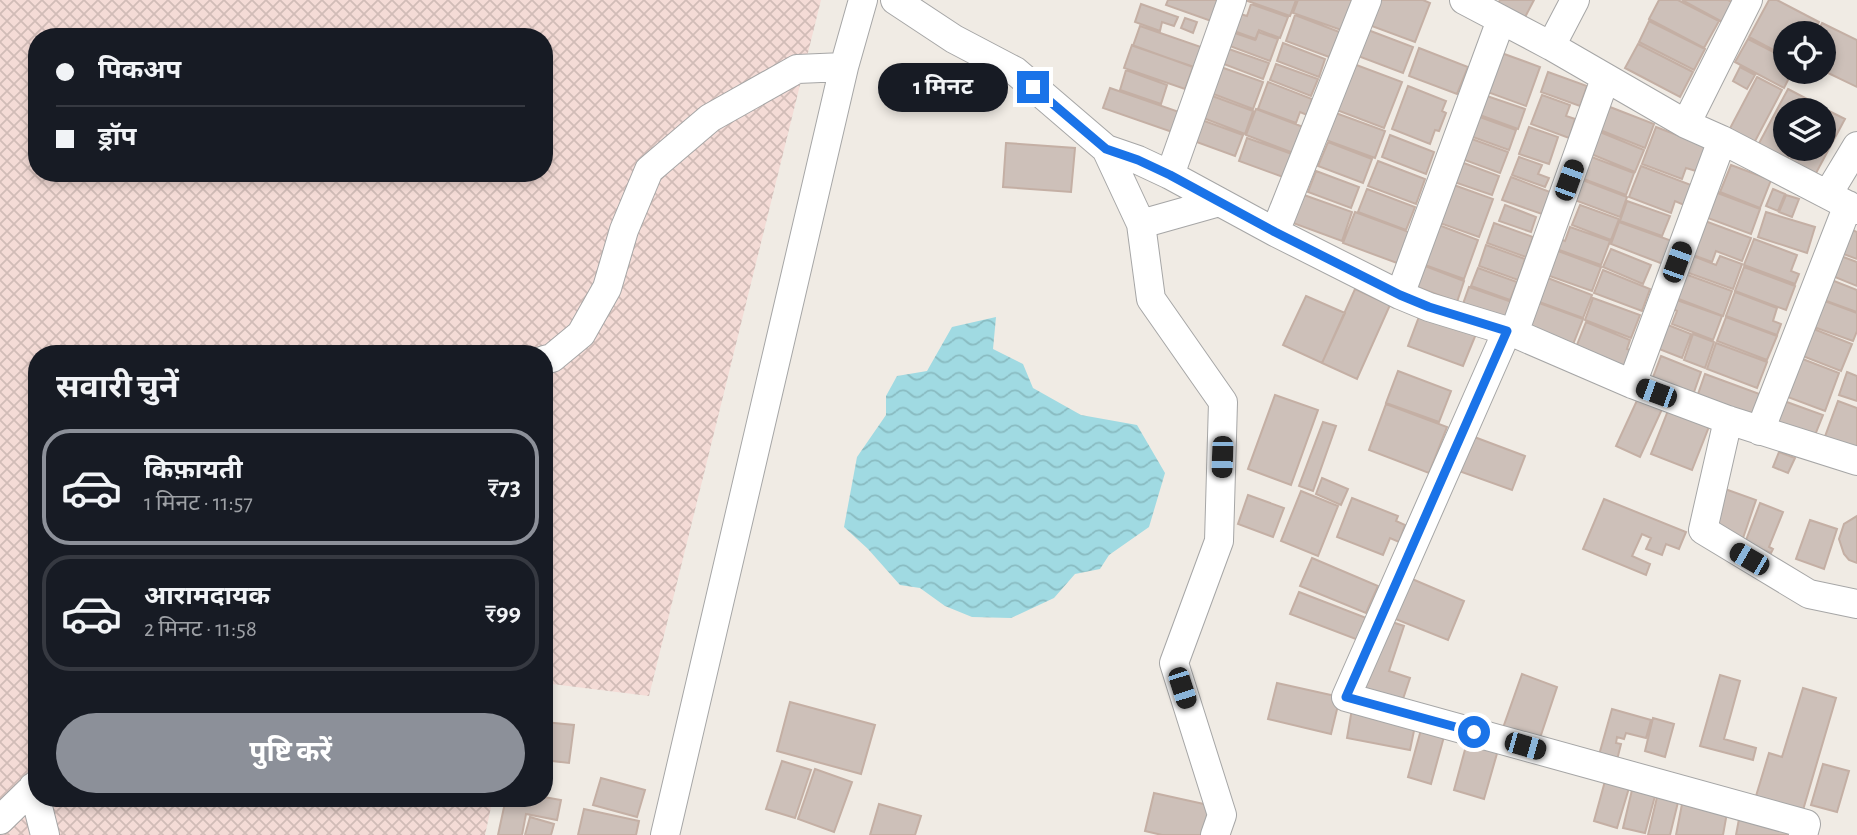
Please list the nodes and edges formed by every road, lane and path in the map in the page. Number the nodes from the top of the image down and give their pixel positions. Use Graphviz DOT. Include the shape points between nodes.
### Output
graph roads {
  1 [pos="863,0"];
  2 [pos="895,0"];
  3 [pos="1232,0"];
  4 [pos="1367,0"];
  5 [pos="1464,0"];
  6 [pos="1575,0"];
  7 [pos="1748,0"];
  8 [pos="1501,20"];
  9 [pos="1551,46"];
  10 [pos="844,67"];
  11 [pos="1605,79"];
  12 [pos="1686,124"];
  13 [pos="1721,140"];
  14 [pos="1857,146"];
  15 [pos="1106,149"];
  16 [pos="1170,175"];
  17 [pos="1219,202"];
  18 [pos="1845,203"];
  19 [pos="1141,224"];
  20 [pos="1275,232"];
  21 [pos="1400,295"];
  22 [pos="1510,332"];
  23 [pos="553,357"];
  24 [pos="1632,384"];
  25 [pos="1728,420"];
  26 [pos="1760,431"];
  27 [pos="1857,461"];
  28 [pos="1857,604"];
  29 [pos="28,792"];
  30 [pos="39,807"];
  31 [pos="0,820"];
  32 [pos="45,835"];
  33 [pos="665,835"];
  34 [pos="1215,835"];
  35 [pos="1803,835"];
  1 -- 10 [label="street"];
  2 -- 15 [label="street" via="954,39 1015,71"];
  3 -- 16 [label="street"];
  4 -- 20 [label="street"];
  5 -- 8 [label="street"];
  6 -- 9 [label="street"];
  7 -- 12 [label="street"];
  8 -- 9 [label="street"];
  8 -- 21 [label="street"];
  9 -- 11 [label="street"];
  10 -- 23 [label="street" via="797,69 710,118 649,170 607,288 580,334"];
  10 -- 33 [label="street"];
  11 -- 12 [label="street"];
  11 -- 22 [label="street"];
  12 -- 13 [label="street"];
  13 -- 18 [label="street"];
  13 -- 24 [label="street"];
  14 -- 18 [label="street"];
  15 -- 16 [label="street"];
  15 -- 19 [label="street"];
  16 -- 17 [label="street"];
  17 -- 19 [label="street"];
  17 -- 20 [label="street"];
  18 -- 26 [label="street"];
  19 -- 34 [label="street" via="1151,299 1223,402 1219,541 1174,663 1222,815"];
  20 -- 21 [label="street"];
  21 -- 22 [label="street"];
  22 -- 24 [label="street"];
  22 -- 35 [label="street" via="1346,697 1806,824"];
  24 -- 25 [label="street"];
  25 -- 26 [label="street"];
  25 -- 28 [label="street" via="1703,530 1809,594"];
  26 -- 27 [label="street"];
  29 -- 31 [label="street"];
  30 -- 32 [label="street"];
}
